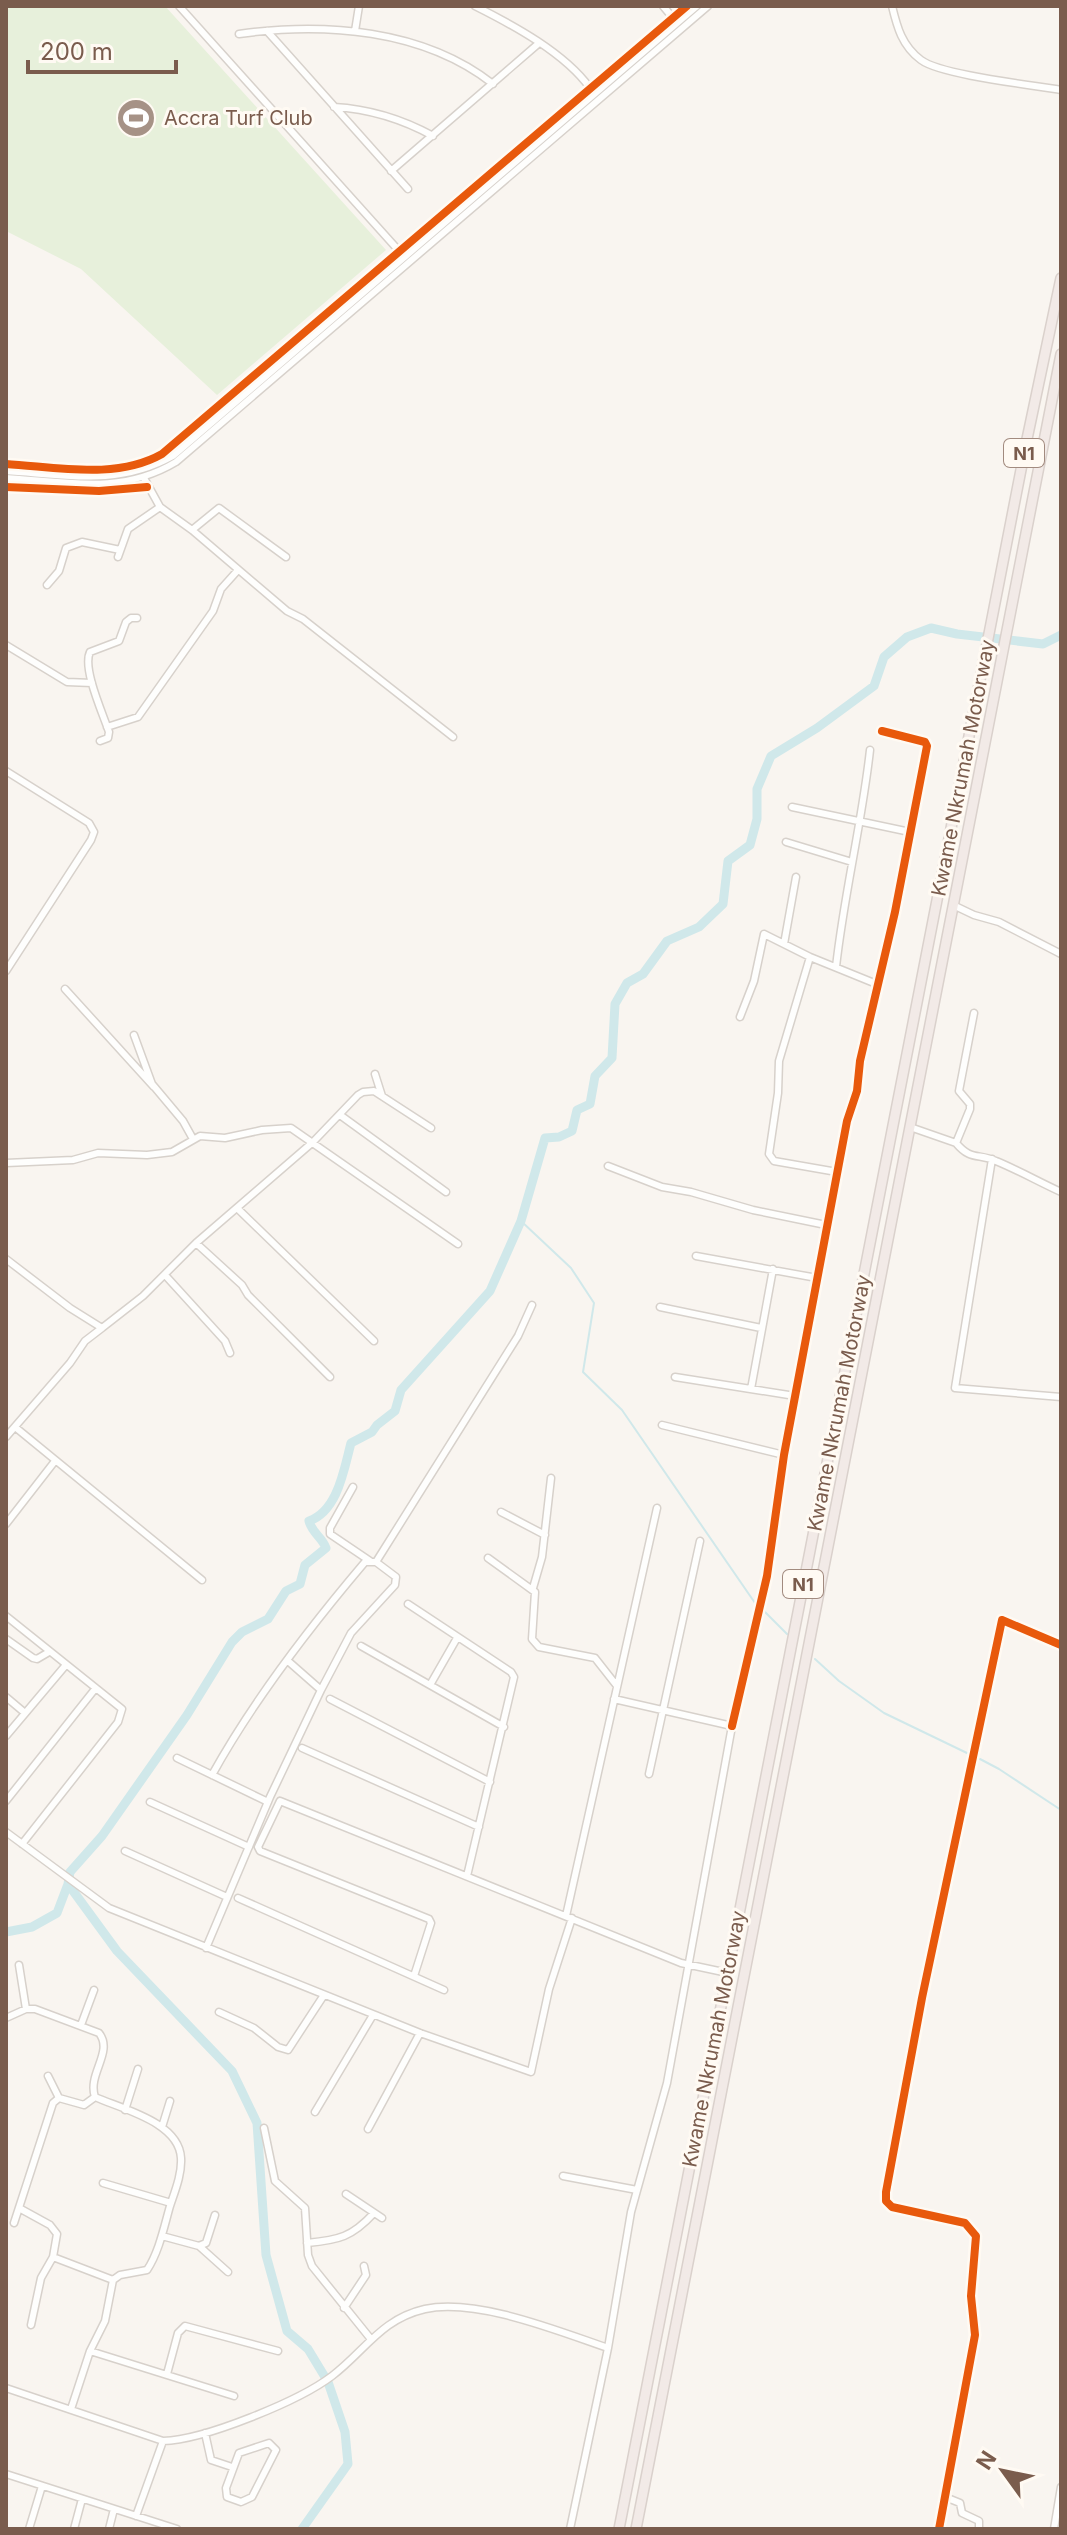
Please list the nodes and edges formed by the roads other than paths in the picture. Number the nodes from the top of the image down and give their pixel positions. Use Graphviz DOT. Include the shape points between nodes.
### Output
graph roads {
  1 [pos="179,6"];
  2 [pos="359,6"];
  3 [pos="475,6"];
  4 [pos="663,6"];
  5 [pos="687,6"];
  6 [pos="697,6"];
  7 [pos="708,6"];
  8 [pos="892,6"];
  9 [pos="673,18"];
  10 [pos="267,31"];
  11 [pos="355,31"];
  12 [pos="239,34"];
  13 [pos="538,44"];
  14 [pos="493,84"];
  15 [pos="590,88"];
  16 [pos="1061,90"];
  17 [pos="334,107"];
  18 [pos="433,136"];
  19 [pos="391,171"];
  20 [pos="408,189"];
  21 [pos="400,252"];
  22 [pos="1061,278"];
  23 [pos="1061,354"];
  24 [pos="6,464"];
  25 [pos="6,471"];
  26 [pos="6,478"];
  27 [pos="144,478"];
  28 [pos="6,487"];
  29 [pos="147,487"];
  30 [pos="160,507"];
  31 [pos="192,530"];
  32 [pos="286,557"];
  33 [pos="238,570"];
  34 [pos="47,585"];
  35 [pos="137,618"];
  36 [pos="6,645"];
  37 [pos="92,683"];
  38 [pos="107,727"];
  39 [pos="882,731"];
  40 [pos="453,737"];
  41 [pos="100,741"];
  42 [pos="870,750"];
  43 [pos="6,771"];
  44 [pos="792,807"];
  45 [pos="861,821"];
  46 [pos="910,832"];
  47 [pos="786,842"];
  48 [pos="852,862"];
  49 [pos="796,877"];
  50 [pos="953,905"];
  51 [pos="784,944"];
  52 [pos="1061,954"];
  53 [pos="810,957"];
  54 [pos="836,967"];
  55 [pos="6,971"];
  56 [pos="879,985"];
  57 [pos="65,989"];
  58 [pos="974,1013"];
  59 [pos="740,1017"];
  60 [pos="134,1035"];
  61 [pos="154,1087"];
  62 [pos="363,1092"];
  63 [pos="382,1096"];
  64 [pos="340,1115"];
  65 [pos="910,1127"];
  66 [pos="431,1128"];
  67 [pos="193,1139"];
  68 [pos="313,1142"];
  69 [pos="956,1143"];
  70 [pos="992,1159"];
  71 [pos="6,1163"];
  72 [pos="608,1166"];
  73 [pos="837,1172"];
  74 [pos="446,1192"];
  75 [pos="1061,1192"];
  76 [pos="237,1208"];
  77 [pos="826,1225"];
  78 [pos="196,1243"];
  79 [pos="458,1244"];
  80 [pos="696,1256"];
  81 [pos="6,1259"];
  82 [pos="773,1269"];
  83 [pos="165,1275"];
  84 [pos="817,1278"];
  85 [pos="532,1305"];
  86 [pos="660,1307"];
  87 [pos="102,1328"];
  88 [pos="761,1328"];
  89 [pos="374,1341"];
  90 [pos="230,1353"];
  91 [pos="330,1377"];
  92 [pos="675,1377"];
  93 [pos="751,1389"];
  94 [pos="795,1396"];
  95 [pos="1061,1397"];
  96 [pos="662,1425"];
  97 [pos="15,1427"];
  98 [pos="6,1437"];
  99 [pos="784,1455"];
  100 [pos="55,1461"];
  101 [pos="551,1478"];
  102 [pos="353,1487"];
  103 [pos="657,1508"];
  104 [pos="501,1512"];
  105 [pos="6,1524"];
  106 [pos="545,1535"];
  107 [pos="700,1541"];
  108 [pos="488,1558"];
  109 [pos="373,1561"];
  110 [pos="202,1580"];
  111 [pos="533,1588"];
  112 [pos="408,1604"];
  113 [pos="6,1616"];
  114 [pos="457,1638"];
  115 [pos="6,1639"];
  116 [pos="1061,1645"];
  117 [pos="361,1646"];
  118 [pos="49,1652"];
  119 [pos="288,1661"];
  120 [pos="65,1666"];
  121 [pos="430,1685"];
  122 [pos="617,1686"];
  123 [pos="95,1689"];
  124 [pos="321,1690"];
  125 [pos="6,1697"];
  126 [pos="330,1699"];
  127 [pos="614,1699"];
  128 [pos="664,1710"];
  129 [pos="25,1713"];
  130 [pos="732,1726"];
  131 [pos="504,1727"];
  132 [pos="6,1736"];
  133 [pos="302,1748"];
  134 [pos="177,1758"];
  135 [pos="649,1774"];
  136 [pos="212,1775"];
  137 [pos="490,1782"];
  138 [pos="6,1801"];
  139 [pos="150,1802"];
  140 [pos="268,1802"];
  141 [pos="479,1827"];
  142 [pos="6,1832"];
  143 [pos="22,1844"];
  144 [pos="249,1847"];
  145 [pos="125,1851"];
  146 [pos="467,1876"];
  147 [pos="227,1897"];
  148 [pos="238,1898"];
  149 [pos="569,1917"];
  150 [pos="206,1948"];
  151 [pos="19,1965"];
  152 [pos="689,1965"];
  153 [pos="728,1973"];
  154 [pos="414,1976"];
  155 [pos="94,1990"];
  156 [pos="444,1990"];
  157 [pos="324,1995"];
  158 [pos="26,2009"];
  159 [pos="219,2012"];
  160 [pos="373,2015"];
  161 [pos="6,2018"];
  162 [pos="81,2025"];
  163 [pos="420,2033"];
  164 [pos="138,2069"];
  165 [pos="48,2076"];
  166 [pos="95,2097"];
  167 [pos="59,2098"];
  168 [pos="170,2101"];
  169 [pos="125,2110"];
  170 [pos="315,2112"];
  171 [pos="162,2127"];
  172 [pos="264,2128"];
  173 [pos="368,2129"];
  174 [pos="563,2176"];
  175 [pos="103,2183"];
  176 [pos="637,2190"];
  177 [pos="346,2194"];
  178 [pos="171,2203"];
  179 [pos="19,2208"];
  180 [pos="374,2213"];
  181 [pos="215,2215"];
  182 [pos="382,2218"];
  183 [pos="14,2223"];
  184 [pos="162,2236"];
  185 [pos="307,2243"];
  186 [pos="199,2246"];
  187 [pos="53,2257"];
  188 [pos="364,2266"];
  189 [pos="228,2272"];
  190 [pos="113,2280"];
  191 [pos="344,2308"];
  192 [pos="31,2325"];
  193 [pos="370,2338"];
  194 [pos="608,2348"];
  195 [pos="90,2351"];
  196 [pos="278,2351"];
  197 [pos="167,2374"];
  198 [pos="6,2388"];
  199 [pos="234,2396"];
  200 [pos="71,2409"];
  201 [pos="205,2433"];
  202 [pos="163,2441"];
  203 [pos="232,2467"];
  204 [pos="6,2474"];
  205 [pos="42,2486"];
  206 [pos="1061,2487"];
  207 [pos="945,2497"];
  208 [pos="82,2499"];
  209 [pos="114,2509"];
  210 [pos="136,2516"];
  211 [pos="146,2519"];
  212 [pos="29,2529"];
  213 [pos="74,2529"];
  214 [pos="109,2529"];
  215 [pos="144,2529"];
  216 [pos="177,2529"];
  217 [pos="570,2529"];
  218 [pos="619,2529"];
  219 [pos="636,2529"];
  220 [pos="939,2529"];
  221 [pos="979,2529"];
  222 [pos="1054,2529"];
  1 -- 21 [label="street"];
  2 -- 11 [label="street"];
  3 -- 13 [label="street"];
  4 -- 9 [label="street"];
  5 -- 9 [label="street"];
  6 -- 25 [label="street" via="173,456 148,469 106,477"];
  7 -- 27 [label="street" via="188,452"];
  8 -- 16 [label="street" via="903,41 928,64"];
  9 -- 15 [label="street"];
  10 -- 11 [label="street"];
  10 -- 12 [label="street"];
  10 -- 17 [label="street"];
  11 -- 14 [label="street" via="430,51"];
  13 -- 14 [label="street"];
  13 -- 15 [label="street" via="574,68"];
  14 -- 18 [label="street"];
  15 -- 21 [label="street"];
  17 -- 18 [label="street" via="370,111"];
  17 -- 19 [label="street"];
  18 -- 19 [label="street"];
  19 -- 20 [label="street"];
  21 -- 24 [label="street" via="151,461 92,470"];
  22 -- 153 [label="highway, Kwame Nkrumah Motorway / N1"];
  23 -- 50 [label="highway, Kwame Nkrumah Motorway / N1"];
  26 -- 27 [label="street" via="106,484"];
  27 -- 29 [label="street"];
  28 -- 29 [label="street"];
  29 -- 30 [label="street"];
  30 -- 31 [label="street"];
  30 -- 34 [label="street" via="128,529 119,553 82,542 66,548 59,571"];
  31 -- 32 [label="street" via="219,508"];
  31 -- 33 [label="street"];
  33 -- 38 [label="street" via="138,717"];
  33 -- 40 [label="street"];
  35 -- 37 [label="street" via="128,619 116,644 88,654"];
  36 -- 37 [label="street" via="67,682"];
  37 -- 38 [label="street"];
  38 -- 41 [label="street" via="109,736"];
  39 -- 46 [label="street" via="927,746"];
  42 -- 45 [label="street"];
  43 -- 55 [label="street" via="89,823 94,832"];
  44 -- 45 [label="street"];
  45 -- 46 [label="street"];
  45 -- 48 [label="street"];
  46 -- 56 [label="street"];
  47 -- 48 [label="street"];
  48 -- 54 [label="street"];
  49 -- 51 [label="street"];
  50 -- 52 [label="street"];
  50 -- 65 [label="highway, Kwame Nkrumah Motorway / N1"];
  51 -- 53 [label="street"];
  51 -- 59 [label="street" via="762,936 754,981"];
  53 -- 54 [label="street"];
  53 -- 73 [label="street" via="779,1061 769,1154 774,1161"];
  54 -- 56 [label="street"];
  56 -- 73 [label="street"];
  57 -- 61 [label="street"];
  58 -- 69 [label="street" via="959,1091 970,1109"];
  60 -- 61 [label="street"];
  61 -- 67 [label="street"];
  62 -- 63 [label="street"];
  62 -- 63 [label="street" via="375,1074"];
  62 -- 64 [label="street"];
  63 -- 66 [label="street"];
  64 -- 68 [label="street"];
  64 -- 74 [label="street"];
  65 -- 69 [label="street"];
  65 -- 219 [label="highway, Kwame Nkrumah Motorway / N1"];
  67 -- 68 [label="street" via="284,1128"];
  67 -- 71 [label="street" via="172,1152"];
  68 -- 76 [label="street"];
  68 -- 79 [label="street"];
  69 -- 70 [label="street" via="974,1157"];
  70 -- 75 [label="street"];
  70 -- 95 [label="street" via="955,1388"];
  72 -- 77 [label="street" via="662,1187"];
  73 -- 77 [label="street"];
  76 -- 78 [label="street"];
  76 -- 89 [label="street"];
  77 -- 84 [label="street"];
  78 -- 83 [label="street"];
  78 -- 91 [label="street"];
  80 -- 82 [label="street"];
  81 -- 87 [label="street"];
  82 -- 84 [label="street"];
  82 -- 88 [label="street"];
  83 -- 87 [label="street"];
  83 -- 90 [label="street"];
  84 -- 94 [label="street"];
  85 -- 109 [label="street" via="518,1336"];
  86 -- 88 [label="street"];
  87 -- 97 [label="street" via="85,1341"];
  88 -- 93 [label="street"];
  92 -- 93 [label="street"];
  93 -- 94 [label="street"];
  94 -- 99 [label="street"];
  96 -- 99 [label="street"];
  97 -- 98 [label="street"];
  97 -- 100 [label="street"];
  99 -- 130 [label="street" via="767,1576"];
  100 -- 105 [label="street"];
  100 -- 110 [label="street"];
  101 -- 106 [label="street"];
  102 -- 109 [label="street" via="330,1534"];
  103 -- 122 [label="street"];
  104 -- 106 [label="street"];
  106 -- 111 [label="street"];
  107 -- 128 [label="street"];
  108 -- 111 [label="street"];
  109 -- 119 [label="street" via="365,1562 327,1606"];
  109 -- 124 [label="street" via="397,1581 351,1633"];
  111 -- 122 [label="street" via="534,1643 595,1658"];
  112 -- 114 [label="street"];
  113 -- 118 [label="street"];
  114 -- 121 [label="street"];
  114 -- 131 [label="street" via="514,1674"];
  115 -- 118 [label="street" via="33,1658"];
  116 -- 207 [label="street" via="1002,1620 886,2192 892,2207 965,2223 976,2236 971,2296 975,2335"];
  117 -- 121 [label="street"];
  118 -- 120 [label="street"];
  119 -- 124 [label="street"];
  119 -- 136 [label="street"];
  120 -- 123 [label="street"];
  120 -- 129 [label="street"];
  121 -- 131 [label="street"];
  122 -- 127 [label="street"];
  123 -- 138 [label="street"];
  123 -- 143 [label="street" via="122,1709 118,1722"];
  124 -- 140 [label="street"];
  125 -- 129 [label="street"];
  126 -- 137 [label="street"];
  127 -- 128 [label="street"];
  127 -- 149 [label="street"];
  128 -- 130 [label="street"];
  128 -- 135 [label="street"];
  129 -- 132 [label="street"];
  130 -- 152 [label="street"];
  131 -- 137 [label="street"];
  133 -- 141 [label="street"];
  134 -- 136 [label="street"];
  136 -- 140 [label="street"];
  137 -- 141 [label="street"];
  139 -- 144 [label="street"];
  140 -- 144 [label="street"];
  141 -- 146 [label="street"];
  142 -- 143 [label="street"];
  143 -- 150 [label="street" via="109,1908"];
  144 -- 147 [label="street"];
  145 -- 147 [label="street"];
  146 -- 149 [label="street"];
  146 -- 154 [label="street" via="280,1801 260,1851 429,1919"];
  147 -- 150 [label="street"];
  148 -- 154 [label="street"];
  149 -- 152 [label="street"];
  149 -- 163 [label="street" via="531,2072"];
  150 -- 157 [label="street"];
  151 -- 158 [label="street"];
  152 -- 153 [label="street"];
  152 -- 176 [label="street" via="667,2083"];
  153 -- 218 [label="highway, Kwame Nkrumah Motorway / N1"];
  154 -- 156 [label="street"];
  155 -- 162 [label="street"];
  157 -- 159 [label="street" via="288,2050"];
  157 -- 160 [label="street"];
  158 -- 161 [label="street"];
  158 -- 162 [label="street"];
  160 -- 163 [label="street"];
  160 -- 170 [label="street"];
  162 -- 166 [label="street" via="99,2033 104,2043 92,2080"];
  163 -- 173 [label="street"];
  164 -- 169 [label="street"];
  165 -- 167 [label="street"];
  166 -- 167 [label="street" via="84,2105"];
  166 -- 169 [label="street"];
  167 -- 179 [label="street"];
  168 -- 171 [label="street"];
  169 -- 171 [label="street"];
  171 -- 178 [label="street" via="181,2155"];
  172 -- 185 [label="street" via="275,2181 305,2208"];
  174 -- 176 [label="street"];
  175 -- 178 [label="street"];
  176 -- 194 [label="street"];
  177 -- 180 [label="street"];
  178 -- 184 [label="street"];
  179 -- 183 [label="street"];
  179 -- 187 [label="street" via="56,2231"];
  180 -- 182 [label="street"];
  180 -- 185 [label="street" via="357,2231 334,2241"];
  181 -- 186 [label="street" via="206,2243"];
  184 -- 186 [label="street"];
  184 -- 190 [label="street" via="147,2270"];
  185 -- 191 [label="street" via="312,2266"];
  186 -- 189 [label="street"];
  187 -- 190 [label="street"];
  187 -- 192 [label="street" via="41,2278"];
  188 -- 191 [label="street" via="366,2275"];
  190 -- 195 [label="street" via="105,2321"];
  191 -- 193 [label="street"];
  193 -- 194 [label="street" via="408,2314 457,2307"];
  193 -- 201 [label="street" via="322,2383"];
  194 -- 217 [label="street"];
  195 -- 197 [label="street"];
  195 -- 200 [label="street"];
  196 -- 197 [label="street" via="185,2326 178,2333"];
  197 -- 199 [label="street"];
  198 -- 200 [label="street"];
  200 -- 202 [label="street"];
  201 -- 202 [label="street"];
  201 -- 203 [label="street" via="211,2460"];
  202 -- 210 [label="street"];
  203 -- 203 [label="street" via="225,2494 246,2502 276,2447 269,2443 245,2449"];
  204 -- 205 [label="street"];
  205 -- 208 [label="street"];
  205 -- 212 [label="street"];
  206 -- 222 [label="street"];
  207 -- 220 [label="street"];
  207 -- 221 [label="street" via="960,2503 962,2513 979,2521"];
  208 -- 209 [label="street"];
  208 -- 213 [label="street"];
  209 -- 210 [label="street"];
  209 -- 214 [label="street"];
  210 -- 211 [label="street"];
  211 -- 215 [label="street"];
  211 -- 216 [label="street"];
}
